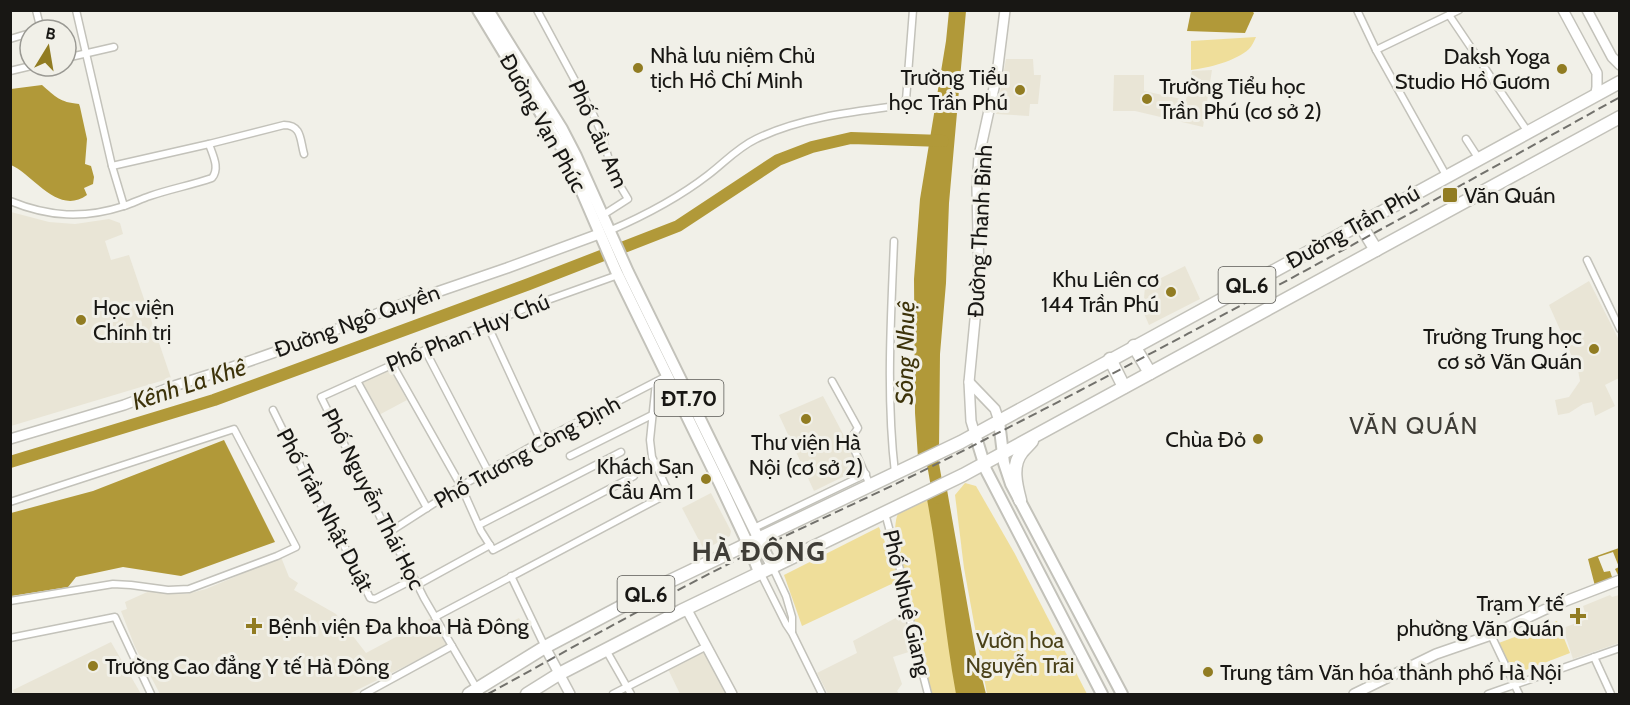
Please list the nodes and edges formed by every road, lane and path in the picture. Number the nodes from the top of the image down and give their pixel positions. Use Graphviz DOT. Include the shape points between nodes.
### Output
graph roads {
  1 [pos="76,10"];
  2 [pos="537,10"];
  3 [pos="913,10"];
  4 [pos="1005,10"];
  5 [pos="1357,10"];
  6 [pos="1459,10"];
  7 [pos="1563,10"];
  8 [pos="1587,10"];
  9 [pos="487,11"];
  10 [pos="1449,15"];
  11 [pos="114,47"];
  12 [pos="1376,50"];
  13 [pos="86,53"];
  14 [pos="78,55"];
  15 [pos="1612,57"];
  16 [pos="1620,65"];
  17 [pos="1594,67"];
  18 [pos="1620,82"];
  19 [pos="1591,98"];
  20 [pos="1620,117"];
  21 [pos="1528,132"];
  22 [pos="1466,139"];
  23 [pos="209,144"];
  24 [pos="304,154"];
  25 [pos="1479,159"];
  26 [pos="112,166"];
  27 [pos="579,175"];
  28 [pos="1447,177"];
  29 [pos="10,201"];
  30 [pos="124,206"];
  31 [pos="603,215"];
  32 [pos="1360,224"];
  33 [pos="605,234"];
  34 [pos="894,241"];
  35 [pos="1376,250"];
  36 [pos="1587,260"];
  37 [pos="622,271"];
  38 [pos="646,308"];
  39 [pos="635,313"];
  40 [pos="487,324"];
  41 [pos="1620,329"];
  42 [pos="1134,346"];
  43 [pos="425,350"];
  44 [pos="1110,359"];
  45 [pos="392,364"];
  46 [pos="1150,373"];
  47 [pos="667,376"];
  48 [pos="357,381"];
  49 [pos="832,381"];
  50 [pos="656,382"];
  51 [pos="969,382"];
  52 [pos="1124,387"];
  53 [pos="321,397"];
  54 [pos="273,410"];
  55 [pos="652,415"];
  56 [pos="693,418"];
  57 [pos="999,421"];
  58 [pos="975,434"];
  59 [pos="1038,434"];
  60 [pos="10,439"];
  61 [pos="541,441"];
  62 [pos="621,452"];
  63 [pos="1003,453"];
  64 [pos="570,456"];
  65 [pos="984,464"];
  66 [pos="488,471"];
  67 [pos="899,472"];
  68 [pos="634,476"];
  69 [pos="868,480"];
  70 [pos="461,486"];
  71 [pos="1020,500"];
  72 [pos="10,502"];
  73 [pos="427,508"];
  74 [pos="885,512"];
  75 [pos="478,525"];
  76 [pos="388,532"];
  77 [pos="751,536"];
  78 [pos="490,545"];
  79 [pos="774,569"];
  80 [pos="761,575"];
  81 [pos="511,576"];
  82 [pos="1620,580"];
  83 [pos="416,582"];
  84 [pos="10,601"];
  85 [pos="686,608"];
  86 [pos="435,617"];
  87 [pos="792,633"];
  88 [pos="1491,635"];
  89 [pos="10,638"];
  90 [pos="452,646"];
  91 [pos="707,646"];
  92 [pos="545,647"];
  93 [pos="1620,648"];
  94 [pos="606,650"];
  95 [pos="1101,656"];
  96 [pos="1594,657"];
  97 [pos="1086,664"];
  98 [pos="560,674"];
  99 [pos="1515,685"];
  100 [pos="377,687"];
  101 [pos="627,687"];
  102 [pos="475,693"];
  103 [pos="151,694"];
  104 [pos="364,694"];
  105 [pos="382,694"];
  106 [pos="527,694"];
  107 [pos="570,694"];
  108 [pos="613,694"];
  109 [pos="631,694"];
  110 [pos="732,694"];
  111 [pos="822,694"];
  112 [pos="928,694"];
  113 [pos="1102,694"];
  114 [pos="1122,694"];
  115 [pos="1354,694"];
  116 [pos="1488,694"];
  117 [pos="1519,694"];
  118 [pos="1610,694"];
  1 -- 13 [label="street"];
  2 -- 31 [label="street, Phố Cầu Am" via="593,114 613,174 628,199"];
  3 -- 33 [label="street" via="906,100 897,106 819,118 755,139 670,202"];
  4 -- 51 [label="street, Đường Thanh Bình" via="997,74 979,156 980,278"];
  5 -- 12 [label="street"];
  6 -- 10 [label="street"];
  7 -- 17 [label="street"];
  8 -- 15 [label="street"];
  9 -- 27 [label="main road, Đường Vạn Phúc / ĐT.70"];
  10 -- 12 [label="street"];
  10 -- 21 [label="street"];
  11 -- 13 [label="street"];
  12 -- 28 [label="street"];
  13 -- 14 [label="street"];
  13 -- 26 [label="street"];
  15 -- 16 [label="street"];
  15 -- 17 [label="street"];
  17 -- 19 [label="street" via="1597,87"];
  18 -- 19 [label="highway, Đường Trần Phú / QL.6"];
  19 -- 21 [label="highway, Đường Trần Phú / QL.6"];
  20 -- 35 [label="highway, Đường Trần Phú / QL.6"];
  21 -- 25 [label="highway, Đường Trần Phú / QL.6"];
  22 -- 25 [label="street"];
  23 -- 24 [label="street" via="292,125 297,128"];
  23 -- 26 [label="street"];
  23 -- 30 [label="street" via="217,169 215,176"];
  25 -- 28 [label="highway, Đường Trần Phú / QL.6"];
  26 -- 30 [label="street"];
  27 -- 31 [label="main road, Đường Vạn Phúc / ĐT.70"];
  27 -- 33 [label="main road, Đường Vạn Phúc / ĐT.70"];
  28 -- 32 [label="highway, Đường Trần Phú / QL.6"];
  29 -- 30 [label="street" via="69,216"];
  31 -- 33 [label="main road, Đường Vạn Phúc / ĐT.70"];
  32 -- 35 [label="highway"];
  32 -- 42 [label="highway, Đường Trần Phú / QL.6"];
  33 -- 37 [label="main road, ĐT.70"];
  33 -- 60 [label="street, Đường Ngô Quyền" via="124,405"];
  34 -- 67 [label="street" via="891,433"];
  35 -- 46 [label="highway, Đường Trần Phú / QL.6"];
  36 -- 41 [label="street"];
  37 -- 38 [label="main road, ĐT.70"];
  37 -- 39 [label="main road, ĐT.70"];
  37 -- 40 [label="street, Phố Phan Huy Chú"];
  38 -- 39 [label="main road" via="639,306"];
  38 -- 56 [label="main road, ĐT.70"];
  39 -- 47 [label="main road, ĐT.70"];
  40 -- 43 [label="street, Phố Phan Huy Chú"];
  40 -- 61 [label="street"];
  42 -- 44 [label="highway, Đường Trần Phú / QL.6"];
  42 -- 46 [label="highway"];
  43 -- 45 [label="street, Phố Phan Huy Chú"];
  43 -- 66 [label="street"];
  44 -- 52 [label="highway"];
  44 -- 57 [label="highway, Đường Trần Phú / QL.6"];
  45 -- 48 [label="street, Phố Phan Huy Chú"];
  45 -- 70 [label="street"];
  46 -- 52 [label="highway, Đường Trần Phú / QL.6"];
  47 -- 50 [label="street, Phố Trương Công Định"];
  47 -- 56 [label="main road, ĐT.70"];
  48 -- 53 [label="street, Phố Phan Huy Chú"];
  48 -- 73 [label="street"];
  49 -- 69 [label="street" via="858,428 850,440"];
  50 -- 55 [label="street"];
  50 -- 61 [label="street, Phố Trương Công Định"];
  51 -- 57 [label="street" via="995,409"];
  51 -- 58 [label="street, Đường Thanh Bình"];
  52 -- 59 [label="highway, Đường Trần Phú / QL.6"];
  53 -- 76 [label="street, Phố Nguyễn Thái Học"];
  54 -- 83 [label="street, Phố Trần Nhật Duật" via="370,598"];
  55 -- 64 [label="street"];
  55 -- 81 [label="street" via="652,457 669,493"];
  56 -- 77 [label="main road, ĐT.70"];
  57 -- 58 [label="highway, Đường Trần Phú / QL.6"];
  57 -- 63 [label="main road"];
  58 -- 65 [label="main road"];
  58 -- 67 [label="highway, Đường Trần Phú / QL.6"];
  59 -- 63 [label="highway, Đường Trần Phú / QL.6"];
  59 -- 71 [label="highway" via="1018,459 1015,481"];
  61 -- 66 [label="street, Phố Trương Công Định"];
  62 -- 75 [label="street"];
  63 -- 65 [label="highway, Đường Trần Phú / QL.6"];
  63 -- 71 [label="main road" via="1011,484"];
  65 -- 74 [label="highway, Đường Trần Phú / QL.6"];
  65 -- 97 [label="main road"];
  66 -- 70 [label="street, Phố Trương Công Định"];
  67 -- 69 [label="highway, QL.6"];
  68 -- 78 [label="street" via="493,550"];
  69 -- 77 [label="highway, QL.6"];
  70 -- 73 [label="street, Phố Trương Công Định"];
  70 -- 75 [label="street"];
  71 -- 95 [label="main road"];
  72 -- 84 [label="street" via="234,429 296,547 189,589 113,584"];
  73 -- 76 [label="street, Phố Trương Công Định"];
  74 -- 79 [label="highway, QL.6"];
  74 -- 112 [label="street, Phố Nhuệ Giang"];
  75 -- 78 [label="street"];
  76 -- 83 [label="street, Phố Nguyễn Thái Học"];
  77 -- 79 [label="main road, ĐT.70"];
  77 -- 80 [label="main road, ĐT.70"];
  77 -- 92 [label="highway, QL.6"];
  78 -- 83 [label="street"];
  79 -- 80 [label="highway, QL.6"];
  79 -- 87 [label="street" via="792,617"];
  80 -- 85 [label="highway, QL.6"];
  80 -- 87 [label="street"];
  81 -- 86 [label="street"];
  81 -- 92 [label="street"];
  82 -- 88 [label="street"];
  83 -- 86 [label="street, Phố Nguyễn Thái Học"];
  85 -- 91 [label="street"];
  85 -- 94 [label="highway, QL.6"];
  86 -- 90 [label="street, Phố Nguyễn Thái Học"];
  87 -- 111 [label="street"];
  88 -- 99 [label="street"];
  88 -- 115 [label="street" via="1436,654"];
  89 -- 103 [label="street" via="116,617"];
  90 -- 100 [label="street"];
  90 -- 102 [label="street, Phố Nguyễn Thái Học"];
  91 -- 101 [label="street"];
  91 -- 110 [label="street"];
  92 -- 98 [label="street"];
  92 -- 102 [label="highway, QL.6"];
  93 -- 96 [label="street"];
  94 -- 98 [label="highway, QL.6"];
  94 -- 101 [label="street"];
  95 -- 97 [label="main road"];
  95 -- 114 [label="main road"];
  96 -- 99 [label="street"];
  96 -- 118 [label="street"];
  97 -- 113 [label="main road"];
  98 -- 106 [label="highway, QL.6"];
  98 -- 107 [label="street"];
  99 -- 116 [label="street"];
  99 -- 117 [label="street"];
  100 -- 104 [label="street"];
  100 -- 105 [label="street"];
  101 -- 108 [label="street"];
  101 -- 109 [label="street"];
}
